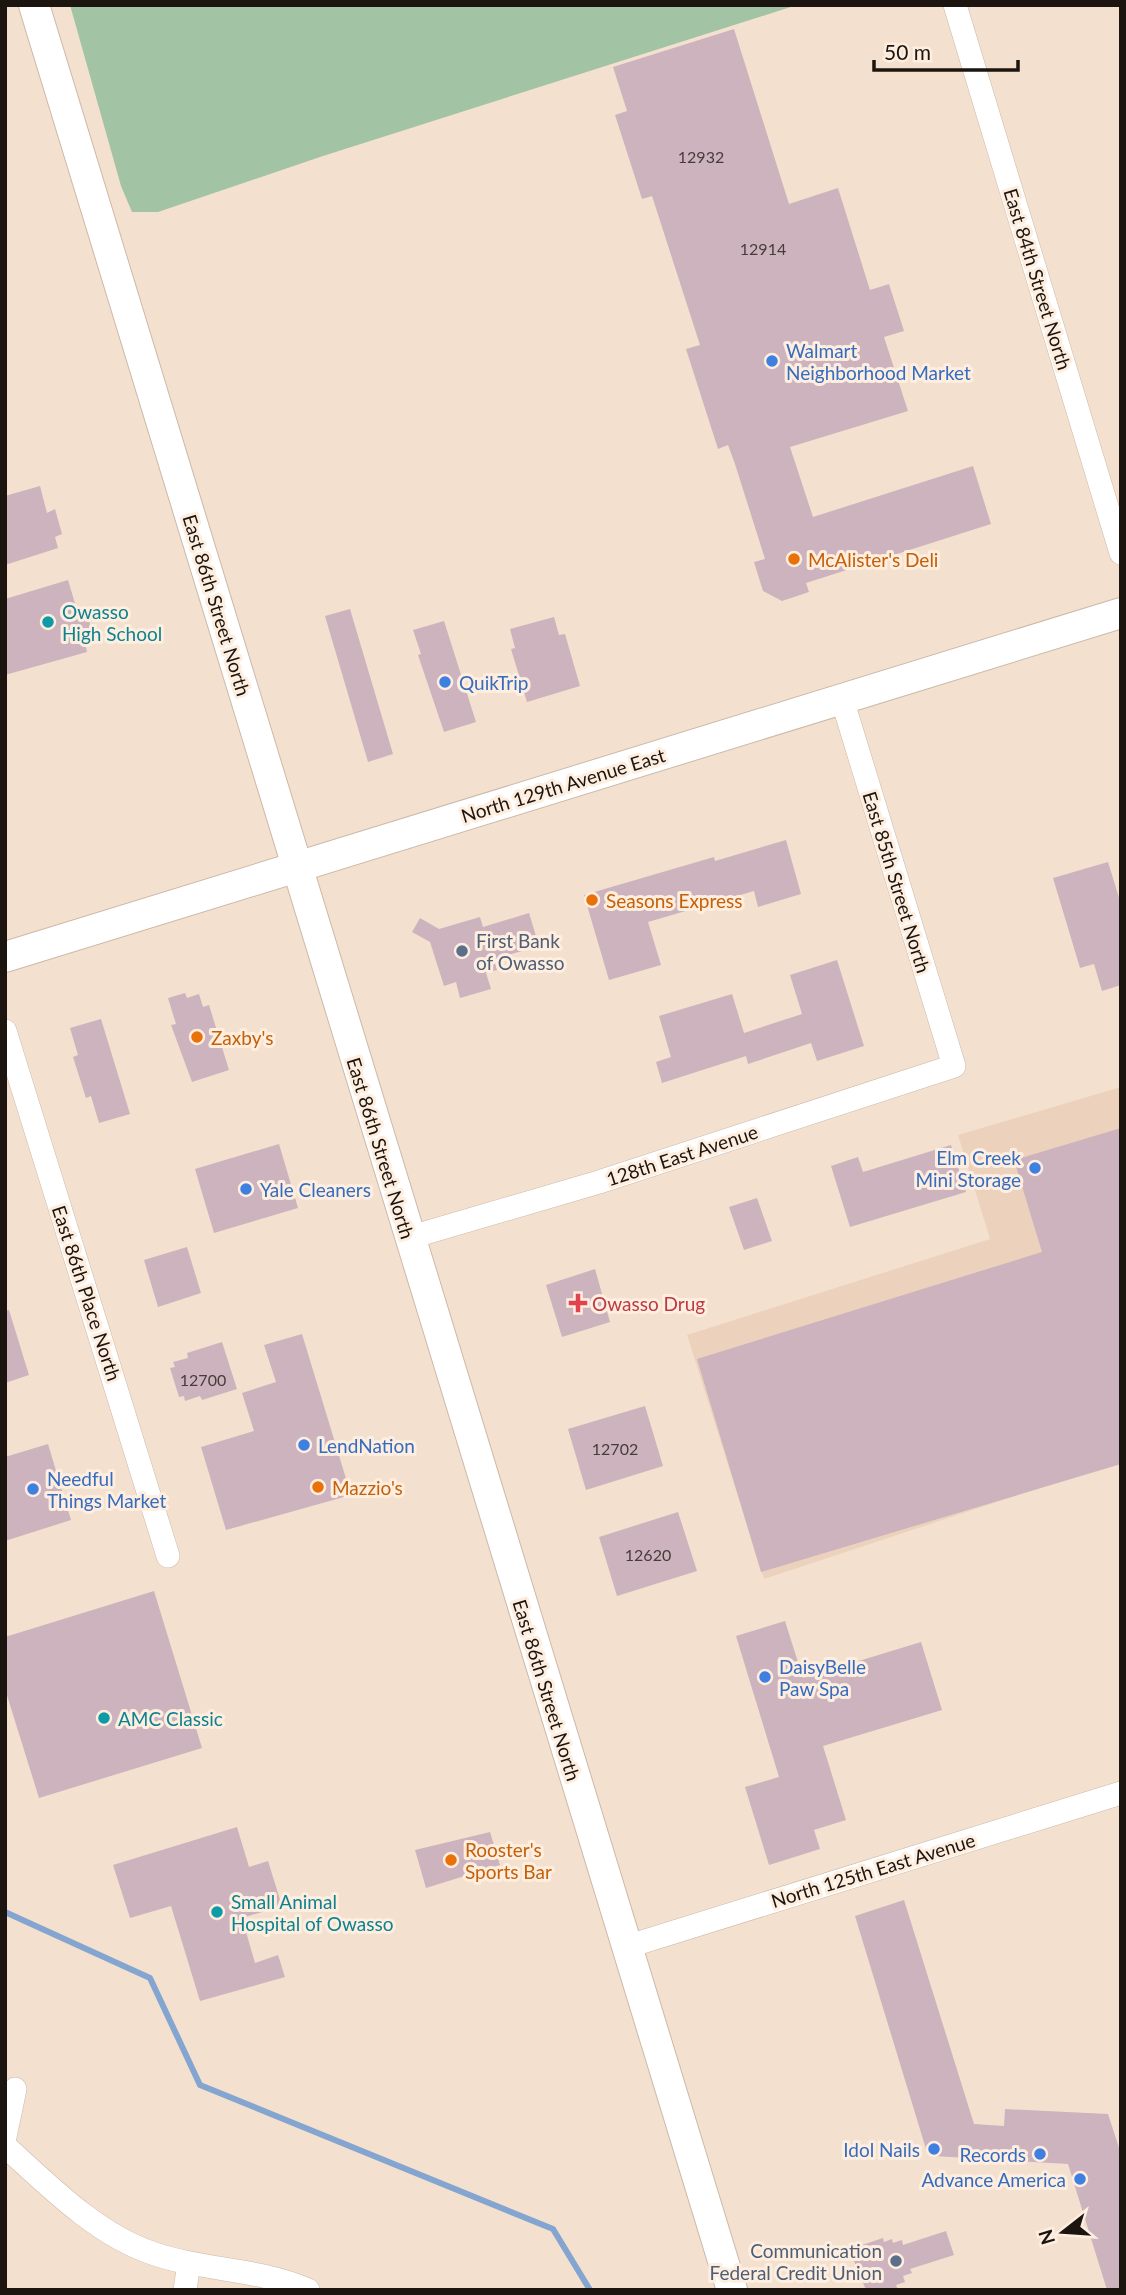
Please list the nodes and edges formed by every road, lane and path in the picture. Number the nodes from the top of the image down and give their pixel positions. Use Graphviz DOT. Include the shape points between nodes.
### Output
graph roads {
  1 [pos="34,5"];
  2 [pos="956,5"];
  3 [pos="1121,553"];
  4 [pos="1121,613"];
  5 [pos="842,699"];
  6 [pos="298,868"];
  7 [pos="5,957"];
  8 [pos="5,1031"];
  9 [pos="954,1066"];
  10 [pos="408,1238"];
  11 [pos="168,1556"];
  12 [pos="1121,1793"];
  13 [pos="626,1947"];
  14 [pos="15,2089"];
  15 [pos="5,2137"];
  16 [pos="5,2146"];
  17 [pos="189,2263"];
  18 [pos="185,2290"];
  19 [pos="308,2290"];
  20 [pos="732,2290"];
  1 -- 6 [label="main road, East 86th Street North"];
  2 -- 3 [label="street, East 84th Street North"];
  4 -- 5 [label="main road, North 129th Avenue East"];
  5 -- 6 [label="main road, North 129th Avenue East"];
  5 -- 9 [label="street, East 85th Street North"];
  6 -- 7 [label="main road, North 129th Avenue East"];
  6 -- 10 [label="main road, East 86th Street North"];
  8 -- 11 [label="street, East 86th Place North"];
  9 -- 10 [label="street, 128th East Avenue" via="599,1182"];
  10 -- 13 [label="main road, East 86th Street North"];
  12 -- 13 [label="street, North 125th East Avenue"];
  13 -- 20 [label="main road, East 86th Street North"];
  14 -- 15 [label="street"];
  16 -- 17 [label="street" via="99,2225 152,2253"];
  17 -- 18 [label="street"];
  17 -- 19 [label="street" via="255,2273"];
}
